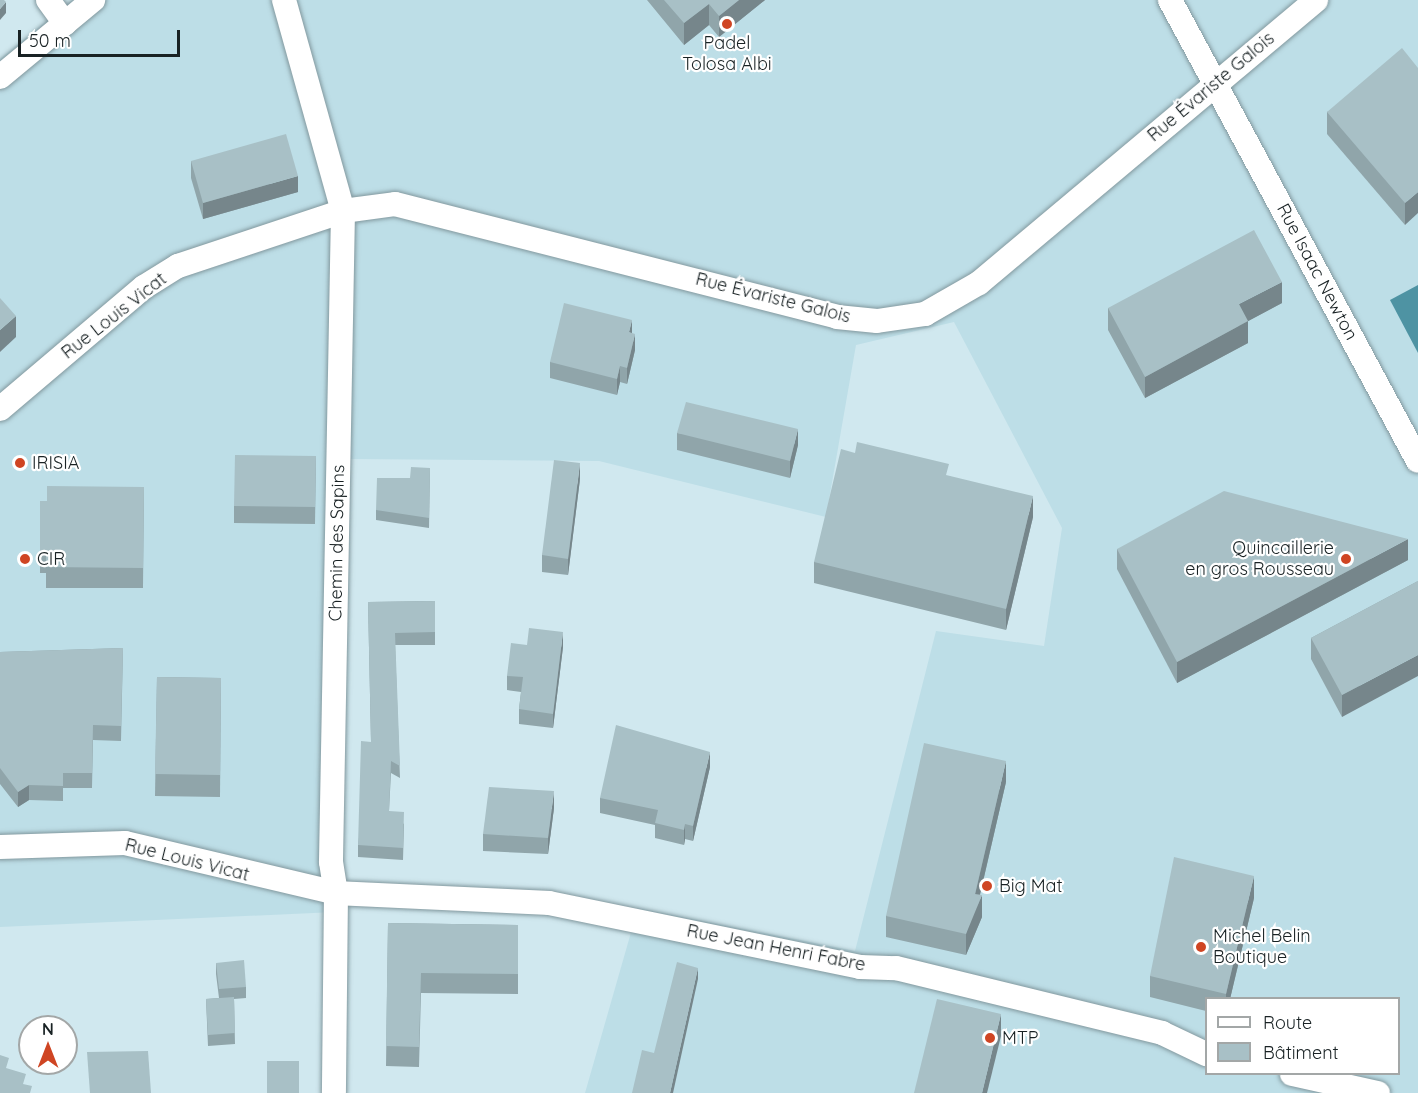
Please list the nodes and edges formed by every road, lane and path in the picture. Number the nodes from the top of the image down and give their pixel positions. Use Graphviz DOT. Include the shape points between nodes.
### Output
graph roads {
  1 [pos="48,0"];
  2 [pos="93,0"];
  3 [pos="284,0"];
  4 [pos="1170,0"];
  5 [pos="1316,0"];
  6 [pos="65,23"];
  7 [pos="0,77"];
  8 [pos="1216,84"];
  9 [pos="344,211"];
  10 [pos="0,409"];
  11 [pos="1418,461"];
  12 [pos="0,847"];
  13 [pos="336,892"];
  14 [pos="1205,1054"];
  15 [pos="1297,1075"];
  16 [pos="334,1093"];
  17 [pos="1378,1093"];
  1 -- 6 [label="street"];
  2 -- 6 [label="street"];
  3 -- 9 [label="street, Chemin des Sapins"];
  4 -- 8 [label="street, Rue Isaac Newton"];
  5 -- 8 [label="street, Rue Évariste Galois"];
  6 -- 7 [label="street"];
  8 -- 9 [label="street, Rue Évariste Galois" via="979,283 926,314 897,320 837,317 418,206"];
  8 -- 11 [label="street, Rue Isaac Newton"];
  9 -- 10 [label="street, Rue Louis Vicat" via="178,266 144,287"];
  9 -- 13 [label="street, Chemin des Sapins" via="331,862"];
  12 -- 13 [label="street, Rue Louis Vicat" via="125,843"];
  13 -- 14 [label="street, Rue Jean Henri Fabre" via="549,903 860,967 896,968 1162,1033"];
  13 -- 16 [label="street, Chemin des Sapins"];
  15 -- 17 [label="street"];
}
